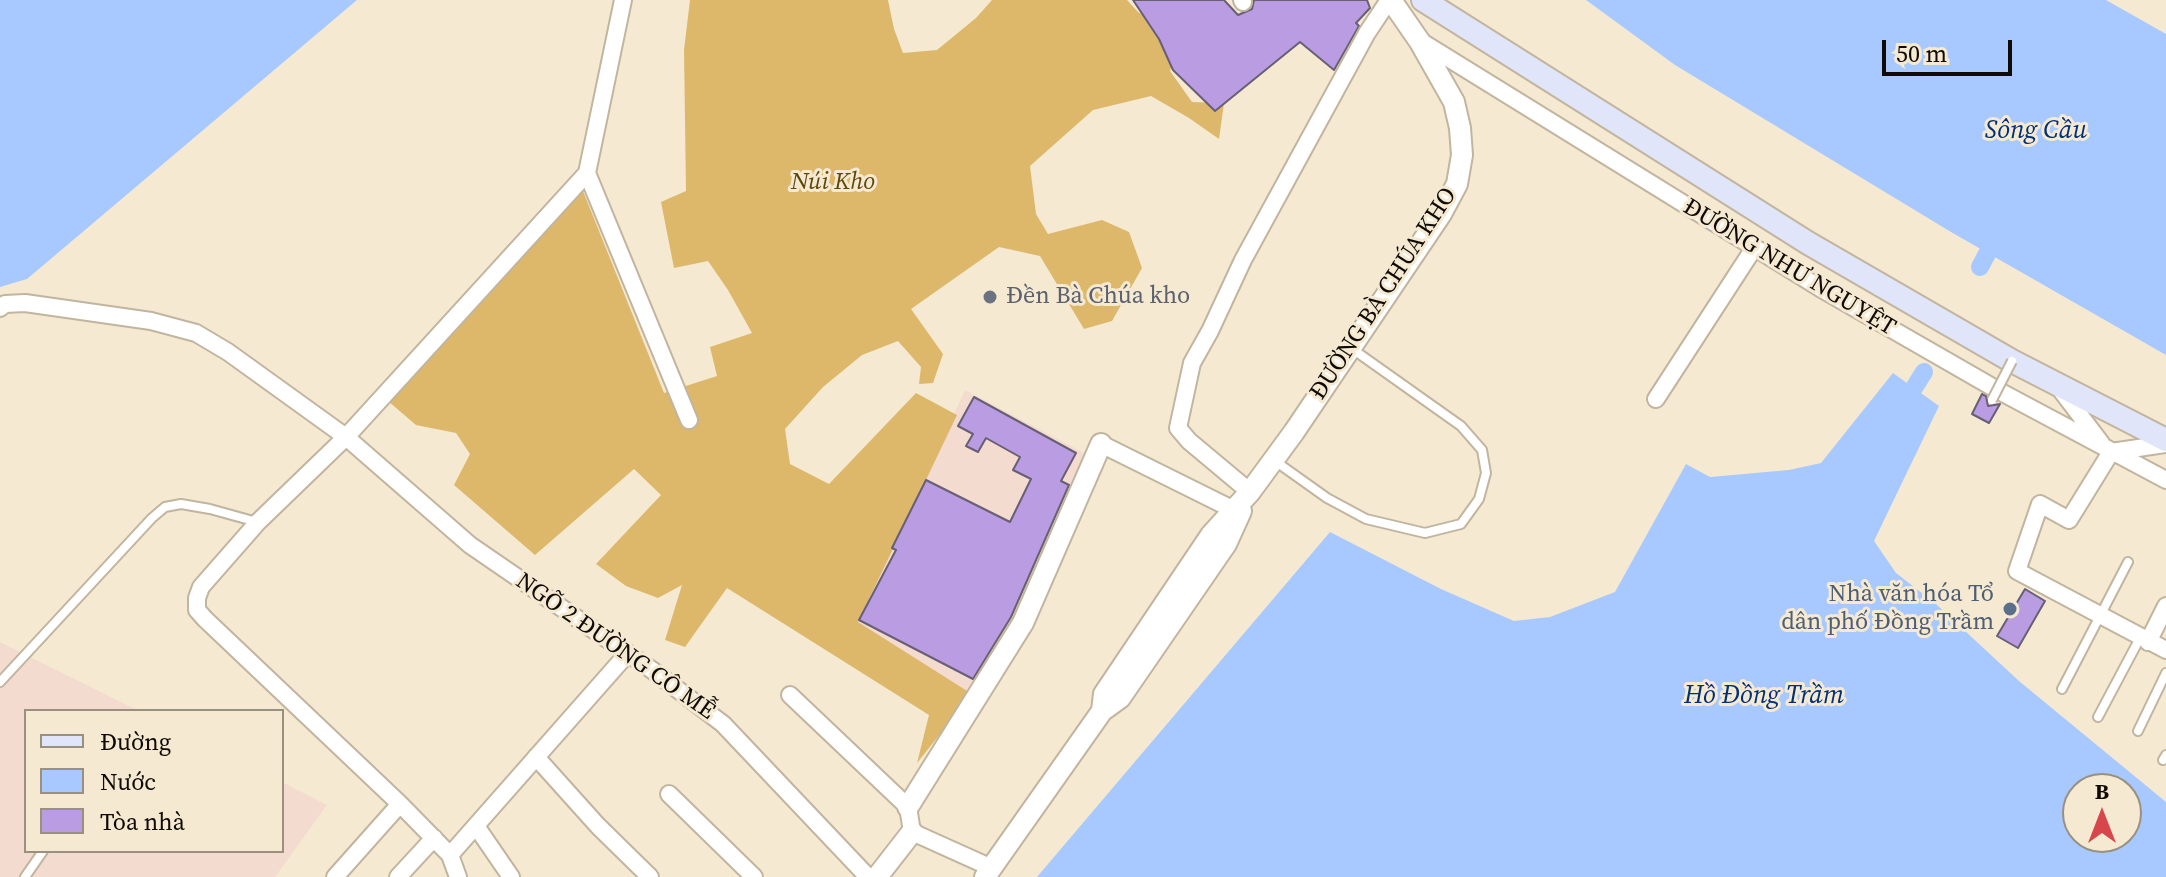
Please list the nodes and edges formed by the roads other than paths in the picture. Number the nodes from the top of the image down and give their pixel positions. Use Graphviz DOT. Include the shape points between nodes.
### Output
graph roads {
  1 [pos="623,0"];
  2 [pos="1390,0"];
  3 [pos="1423,0"];
  4 [pos="1420,42"];
  5 [pos="587,173"];
  6 [pos="1754,248"];
  7 [pos="0,308"];
  8 [pos="1350,348"];
  9 [pos="2012,361"];
  10 [pos="2057,384"];
  11 [pos="1656,399"];
  12 [pos="1992,400"];
  13 [pos="689,420"];
  14 [pos="346,437"];
  15 [pos="2166,442"];
  16 [pos="1101,444"];
  17 [pos="2111,452"];
  18 [pos="1273,460"];
  19 [pos="2166,480"];
  20 [pos="1250,492"];
  21 [pos="1234,510"];
  22 [pos="258,522"];
  23 [pos="2128,562"];
  24 [pos="2166,606"];
  25 [pos="2098,616"];
  26 [pos="2144,640"];
  27 [pos="2166,650"];
  28 [pos="628,653"];
  29 [pos="2166,673"];
  30 [pos="0,682"];
  31 [pos="2062,689"];
  32 [pos="790,695"];
  33 [pos="1102,711"];
  34 [pos="2098,717"];
  35 [pos="2138,731"];
  36 [pos="536,757"];
  37 [pos="669,794"];
  38 [pos="400,804"];
  39 [pos="908,807"];
  40 [pos="476,826"];
  41 [pos="912,832"];
  42 [pos="434,838"];
  43 [pos="42,853"];
  44 [pos="450,855"];
  45 [pos="989,872"];
  46 [pos="25,877"];
  47 [pos="335,877"];
  48 [pos="398,877"];
  49 [pos="458,877"];
  50 [pos="511,877"];
  51 [pos="650,877"];
  52 [pos="754,877"];
  53 [pos="868,877"];
  54 [pos="877,877"];
  1 -- 5 [label="street"];
  2 -- 4 [label="street, ĐƯỜNG BÀ CHÚA KHO"];
  2 -- 20 [label="street" via="1243,260 1192,363 1178,428"];
  3 -- 9 [label="main road, ĐƯỜNG NHƯ NGUYỆT" via="1808,243"];
  4 -- 6 [label="street, ĐƯỜNG NHƯ NGUYỆT"];
  4 -- 8 [label="street, ĐƯỜNG BÀ CHÚA KHO" via="1454,102 1462,155 1457,184"];
  5 -- 13 [label="street"];
  5 -- 14 [label="street"];
  6 -- 11 [label="street"];
  6 -- 17 [label="street, ĐƯỜNG NHƯ NGUYỆT"];
  7 -- 14 [label="street, NGÕ 2 ĐƯỜNG CÔ MỄ" via="25,303 151,321 196,333"];
  8 -- 18 [label="street, ĐƯỜNG BÀ CHÚA KHO"];
  8 -- 18 [label="lane" via="1461,426 1482,450 1486,473 1479,499 1461,524 1425,533 1366,519"];
  9 -- 10 [label="main road, ĐƯỜNG NHƯ NGUYỆT"];
  9 -- 12 [label="lane, bridge"];
  10 -- 15 [label="main road, ĐƯỜNG NHƯ NGUYỆT"];
  10 -- 17 [label="street"];
  14 -- 22 [label="street"];
  14 -- 28 [label="street, NGÕ 2 ĐƯỜNG CÔ MỄ" via="470,545"];
  15 -- 17 [label="street"];
  16 -- 21 [label="street"];
  16 -- 39 [label="street" via="1023,623"];
  17 -- 19 [label="street, ĐƯỜNG NHƯ NGUYỆT"];
  17 -- 25 [label="street" via="2069,520 2040,504 2017,571"];
  18 -- 20 [label="street, ĐƯỜNG BÀ CHÚA KHO"];
  20 -- 21 [label="street, ĐƯỜNG BÀ CHÚA KHO"];
  20 -- 33 [label="street, ĐƯỜNG BÀ CHÚA KHO" via="1226,544 1120,698"];
  21 -- 33 [label="street, ĐƯỜNG BÀ CHÚA KHO" via="1211,535 1104,694"];
  22 -- 30 [label="lane" via="181,504 165,507"];
  22 -- 38 [label="street" via="201,587 197,610"];
  23 -- 25 [label="lane"];
  24 -- 26 [label="street"];
  25 -- 26 [label="street"];
  25 -- 31 [label="lane"];
  26 -- 27 [label="street"];
  26 -- 34 [label="lane"];
  28 -- 36 [label="street"];
  28 -- 53 [label="street, NGÕ 2 ĐƯỜNG CÔ MỄ" via="723,724"];
  29 -- 35 [label="lane"];
  32 -- 39 [label="street"];
  33 -- 45 [label="street, ĐƯỜNG BÀ CHÚA KHO"];
  36 -- 40 [label="street"];
  36 -- 51 [label="street"];
  37 -- 52 [label="street"];
  38 -- 42 [label="street"];
  38 -- 47 [label="street"];
  39 -- 41 [label="street"];
  40 -- 44 [label="street"];
  40 -- 50 [label="street"];
  41 -- 45 [label="street"];
  41 -- 54 [label="street"];
  42 -- 44 [label="street"];
  42 -- 48 [label="street"];
  43 -- 46 [label="lane"];
  44 -- 49 [label="street"];
}
